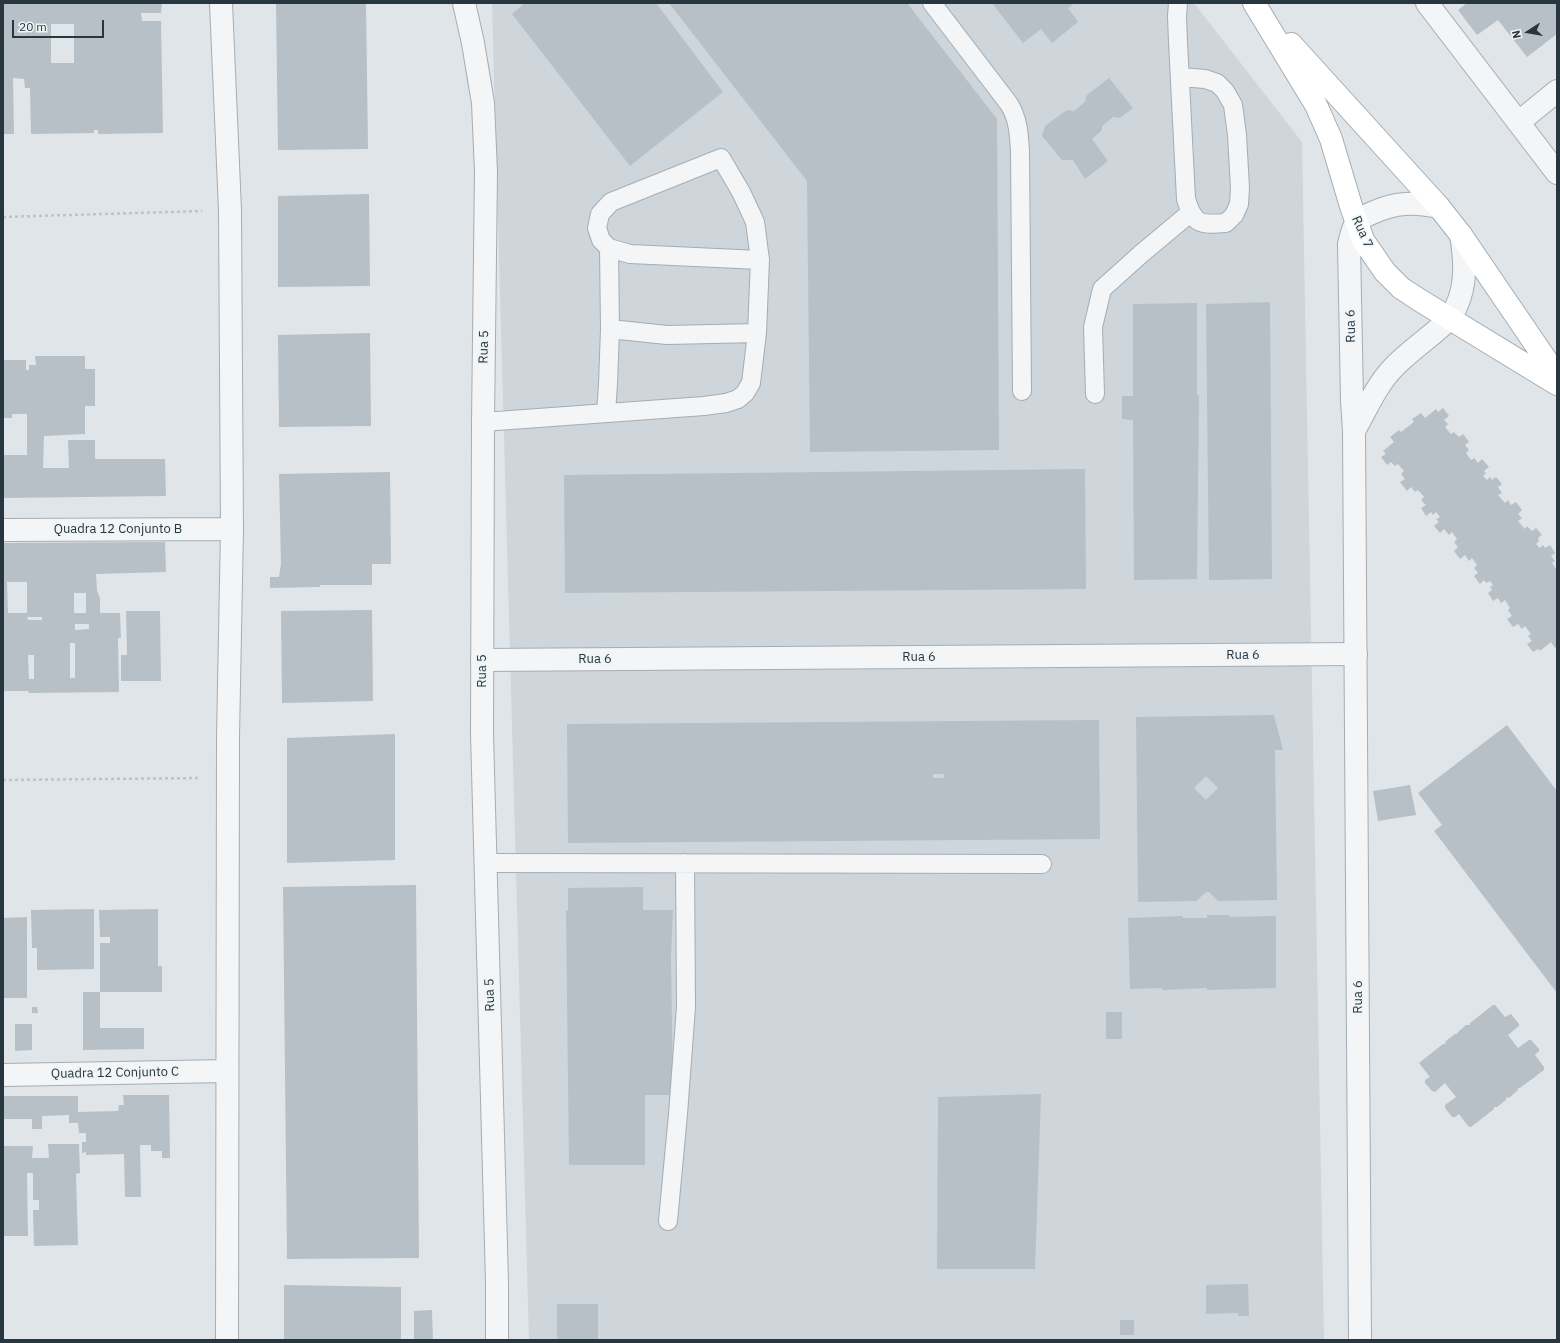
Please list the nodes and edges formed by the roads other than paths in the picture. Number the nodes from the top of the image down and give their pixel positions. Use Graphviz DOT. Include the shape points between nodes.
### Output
graph roads {
  1 [pos="221,3"];
  2 [pos="464,3"];
  3 [pos="932,3"];
  4 [pos="1178,3"];
  5 [pos="1427,3"];
  6 [pos="1255,4"];
  7 [pos="1181,77"];
  8 [pos="1557,91"];
  9 [pos="1519,122"];
  10 [pos="1557,173"];
  11 [pos="1439,208"];
  12 [pos="1190,213"];
  13 [pos="1357,222"];
  14 [pos="1461,235"];
  15 [pos="609,248"];
  16 [pos="760,260"];
  17 [pos="1450,319"];
  18 [pos="610,329"];
  19 [pos="757,333"];
  20 [pos="1557,376"];
  21 [pos="1557,384"];
  22 [pos="1022,391"];
  23 [pos="1095,394"];
  24 [pos="606,413"];
  25 [pos="483,422"];
  26 [pos="1354,431"];
  27 [pos="232,529"];
  28 [pos="3,530"];
  29 [pos="1356,654"];
  30 [pos="482,660"];
  31 [pos="486,863"];
  32 [pos="685,863"];
  33 [pos="1042,864"];
  34 [pos="228,1072"];
  35 [pos="3,1074"];
  36 [pos="668,1221"];
  37 [pos="227,1340"];
  38 [pos="497,1340"];
  39 [pos="1360,1340"];
  1 -- 27 [label="street" via="230,210"];
  2 -- 25 [label="street, Rua 5" via="483,103 486,172"];
  3 -- 22 [label="lane" via="1009,104 1018,125"];
  4 -- 7 [label="lane"];
  5 -- 9 [label="street"];
  6 -- 11 [label="main road, Rua 7"];
  6 -- 13 [label="main road, Rua 7" via="1316,106 1331,139"];
  7 -- 12 [label="lane" via="1186,199"];
  7 -- 12 [label="lane" via="1217,83 1225,91 1233,105 1237,135 1240,188 1239,204 1234,215 1226,223 1211,224 1198,222"];
  8 -- 9 [label="street"];
  9 -- 10 [label="street"];
  11 -- 13 [label="street" via="1405,203 1386,207 1366,215"];
  11 -- 14 [label="main road, Rua 7"];
  12 -- 23 [label="lane" via="1102,289 1093,327"];
  13 -- 17 [label="main road, Rua 7" via="1363,240 1401,288"];
  13 -- 26 [label="street, Rua 6" via="1349,244"];
  14 -- 17 [label="street" via="1465,264 1463,283"];
  14 -- 20 [label="main road, Rua 7"];
  15 -- 16 [label="lane" via="630,254"];
  15 -- 16 [label="lane" via="601,240 597,228 600,214 612,202 721,158 755,222"];
  15 -- 18 [label="lane"];
  16 -- 19 [label="lane"];
  17 -- 21 [label="main road, Rua 7"];
  17 -- 26 [label="street, Rua 6" via="1392,369"];
  18 -- 19 [label="lane" via="667,335"];
  18 -- 24 [label="lane"];
  19 -- 24 [label="lane" via="751,383 738,399 704,406"];
  24 -- 25 [label="lane"];
  25 -- 30 [label="street, Rua 5"];
  26 -- 29 [label="street, Rua 6"];
  27 -- 28 [label="street, Quadra 12 Conjunto B"];
  27 -- 34 [label="street" via="228,737"];
  29 -- 30 [label="street, Rua 6"];
  29 -- 39 [label="street, Rua 6"];
  30 -- 31 [label="street, Rua 5"];
  31 -- 32 [label="lane"];
  31 -- 38 [label="street, Rua 5"];
  32 -- 33 [label="lane"];
  32 -- 36 [label="lane" via="686,1007"];
  34 -- 35 [label="street, Quadra 12 Conjunto C"];
  34 -- 37 [label="street"];
}
